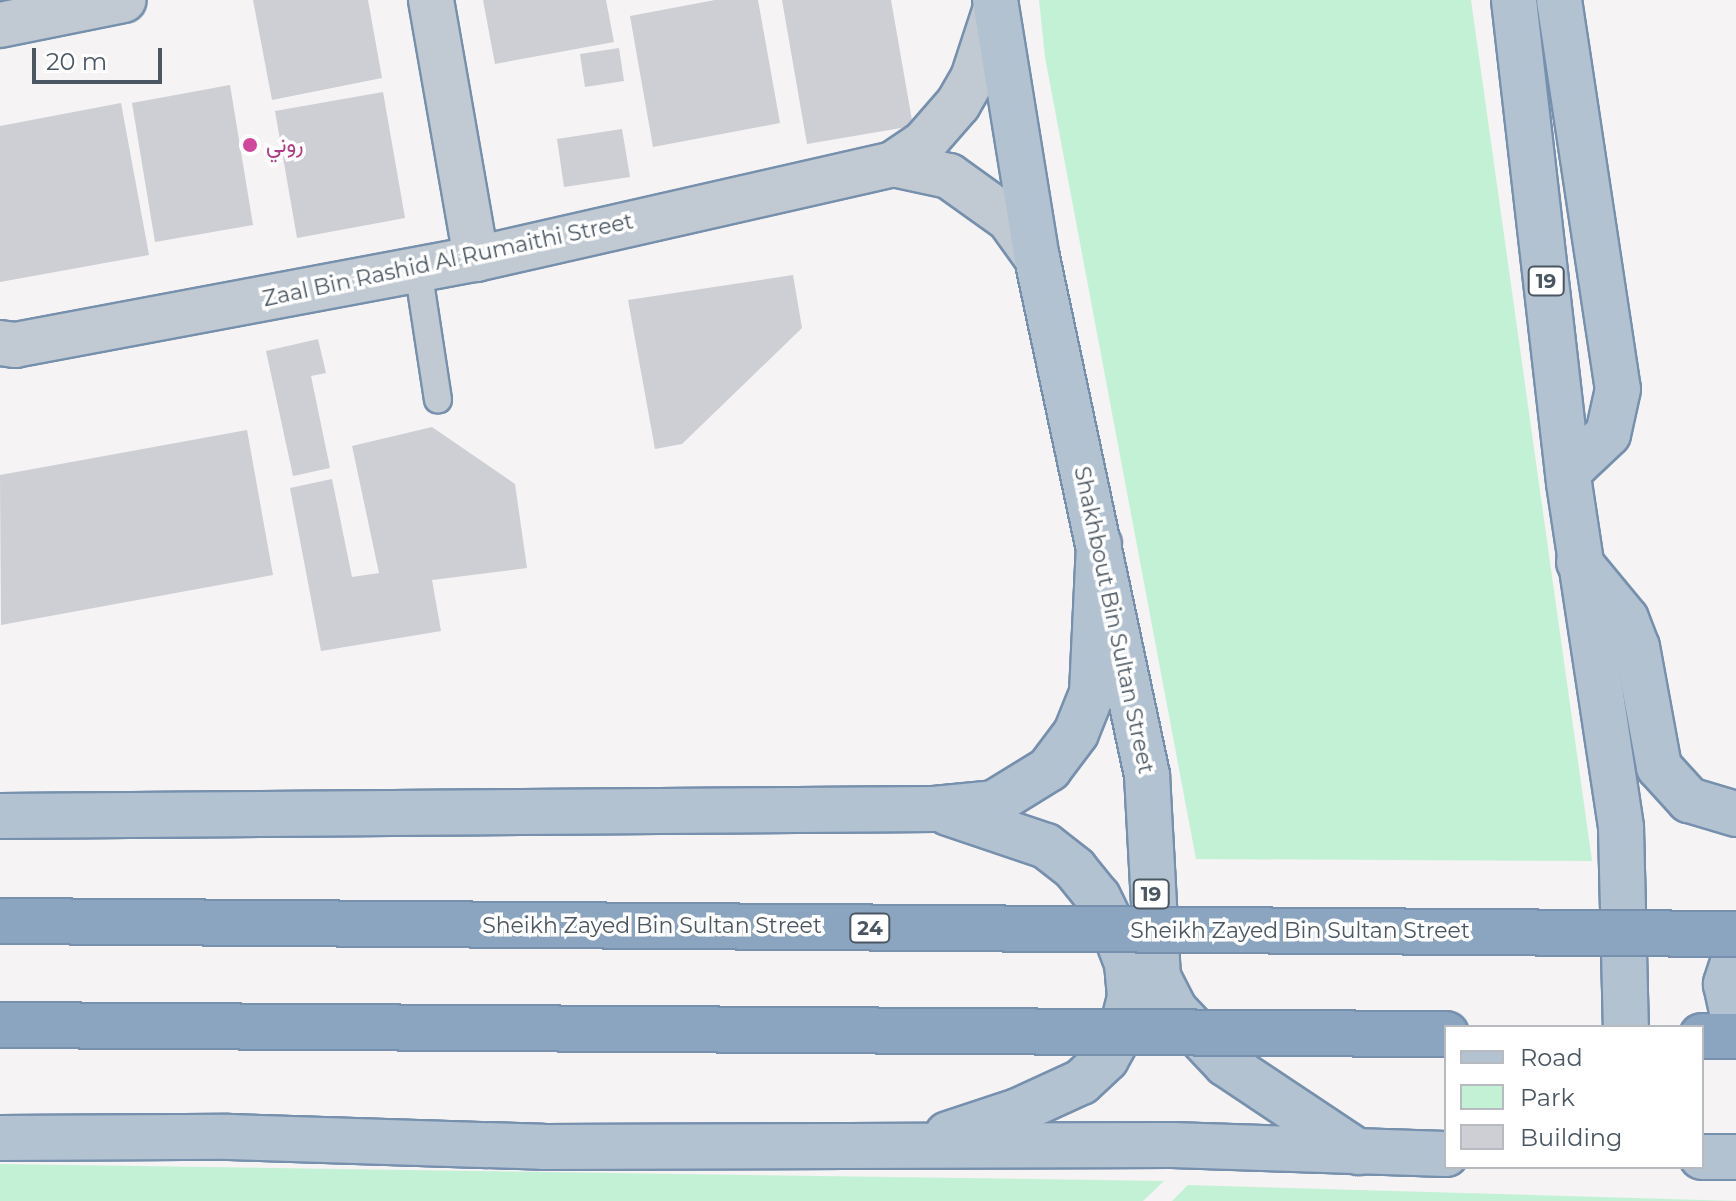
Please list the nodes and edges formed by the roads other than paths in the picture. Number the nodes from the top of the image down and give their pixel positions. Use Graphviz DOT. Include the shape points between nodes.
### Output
graph roads {
  1 [pos="124,0"];
  2 [pos="431,0"];
  3 [pos="1514,0"];
  4 [pos="1559,0"];
  5 [pos="996,3"];
  6 [pos="0,25"];
  7 [pos="893,164"];
  8 [pos="1037,258"];
  9 [pos="476,259"];
  10 [pos="418,269"];
  11 [pos="0,343"];
  12 [pos="438,399"];
  13 [pos="1568,472"];
  14 [pos="1099,544"];
  15 [pos="1579,562"];
  16 [pos="934,809"];
  17 [pos="1736,814"];
  18 [pos="0,816"];
  19 [pos="2,921"];
  20 [pos="1736,934"];
  21 [pos="1736,953"];
  22 [pos="0,1025"];
  23 [pos="1626,1025"];
  24 [pos="1736,1030"];
  25 [pos="1444,1034"];
  26 [pos="1704,1036"];
  27 [pos="1736,1036"];
  28 [pos="0,1138"];
  29 [pos="908,1147"];
  30 [pos="1358,1152"];
  31 [pos="1444,1154"];
  32 [pos="1704,1157"];
  33 [pos="1736,1157"];
  1 -- 6 [label="street"];
  2 -- 9 [label="street"];
  3 -- 13 [label="main road, 19"];
  4 -- 13 [label="main road" via="1618,389 1608,434"];
  5 -- 7 [label="street, Zaal Bin Rashid Al Rumaithi Street" via="973,78 958,104 931,136"];
  5 -- 8 [label="main road, Shakhbout Bin Sultan Street / 19"];
  7 -- 8 [label="street, Zaal Bin Rashid Al Rumaithi Street" via="928,169 960,183 1009,219"];
  7 -- 9 [label="street, Zaal Bin Rashid Al Rumaithi Street"];
  8 -- 14 [label="main road, Shakhbout Bin Sultan Street / 19"];
  9 -- 10 [label="street, Zaal Bin Rashid Al Rumaithi Street"];
  10 -- 11 [label="street, Zaal Bin Rashid Al Rumaithi Street" via="15,345"];
  10 -- 12 [label="lane"];
  13 -- 15 [label="main road, 19"];
  14 -- 16 [label="main road" via="1092,693 1076,733 1049,769 994,803"];
  14 -- 30 [label="main road, Shakhbout Bin Sultan Street / 19" via="1147,775 1158,977 1174,1009 1226,1064"];
  15 -- 17 [label="main road" via="1626,619 1637,647 1659,767 1689,800"];
  15 -- 23 [label="main road" via="1621,828"];
  16 -- 18 [label="main road"];
  16 -- 29 [label="main road" via="1046,846 1075,869 1098,897 1115,932 1127,963 1130,997 1111,1049 1081,1082 1018,1111"];
  19 -- 20 [label="highway, Sheikh Zayed Bin Sultan Street / 24, bridge"];
  21 -- 24 [label="main road" via="1726,984"];
  22 -- 25 [label="highway, bridge"];
  26 -- 27 [label="highway"];
  28 -- 29 [label="main road"];
  29 -- 30 [label="main road" via="1172,1145"];
  30 -- 31 [label="main road"];
  32 -- 33 [label="main road"];
}
